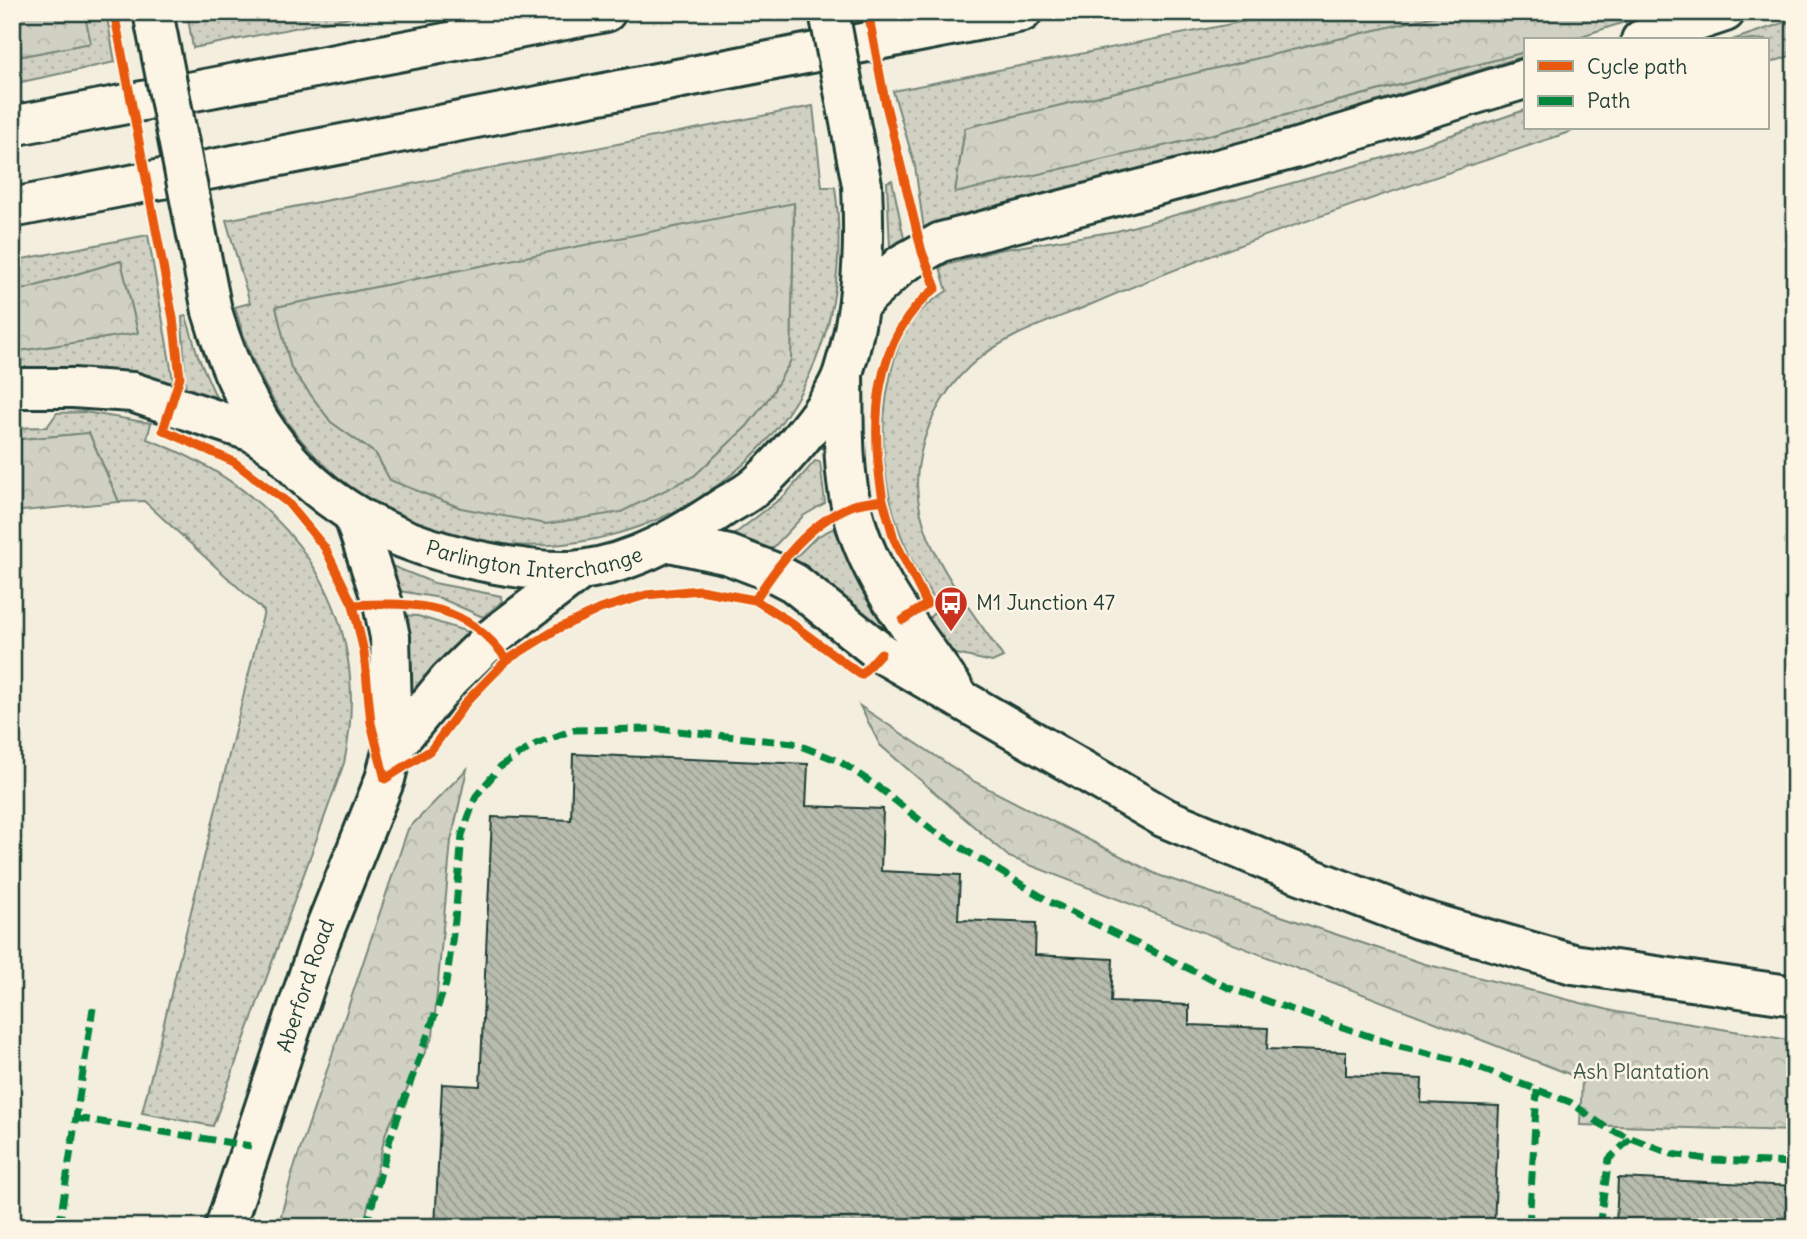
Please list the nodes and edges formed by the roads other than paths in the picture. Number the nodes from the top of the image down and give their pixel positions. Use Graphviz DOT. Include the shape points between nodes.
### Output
graph roads {
  1 [pos="153,12"];
  2 [pos="607,12"];
  3 [pos="829,12"];
  4 [pos="1022,12"];
  5 [pos="1725,12"];
  6 [pos="1647,38"];
  7 [pos="1524,79"];
  8 [pos="12,126"];
  9 [pos="12,208"];
  10 [pos="860,303"];
  11 [pos="843,376"];
  12 [pos="12,388"];
  13 [pos="278,449"];
  14 [pos="354,517"];
  15 [pos="670,542"];
  16 [pos="581,570"];
  17 [pos="959,698"];
  18 [pos="393,748"];
  19 [pos="1795,996"];
  20 [pos="225,1227"];
  1 -- 13 [label="main road, Parlington Interchange, bridge" via="212,311 242,394"];
  2 -- 8 [label="main road"];
  3 -- 10 [label="main road, Parlington Interchange, bridge" via="862,185 865,243"];
  4 -- 9 [label="main road"];
  5 -- 6 [label="main road"];
  7 -- 10 [label="main road" via="1294,149 941,242 902,264"];
  10 -- 11 [label="main road, Parlington Interchange"];
  11 -- 15 [label="main road, Parlington Interchange" via="810,427 755,487"];
  11 -- 17 [label="main road" via="846,474 864,549 904,620"];
  12 -- 13 [label="main road" via="132,392 253,432"];
  13 -- 14 [label="main road, Parlington Interchange" via="314,486"];
  14 -- 16 [label="main road, Parlington Interchange" via="428,550 503,566"];
  14 -- 18 [label="main road, Aberford Road" via="390,637"];
  15 -- 16 [label="main road, Parlington Interchange"];
  15 -- 17 [label="main road" via="729,555 794,583 881,653"];
  16 -- 18 [label="main road, Aberford Road" via="492,638 449,680"];
  17 -- 19 [label="main road" via="1165,818 1418,919 1573,964"];
  18 -- 20 [label="main road, Aberford Road" via="320,941"];
}
